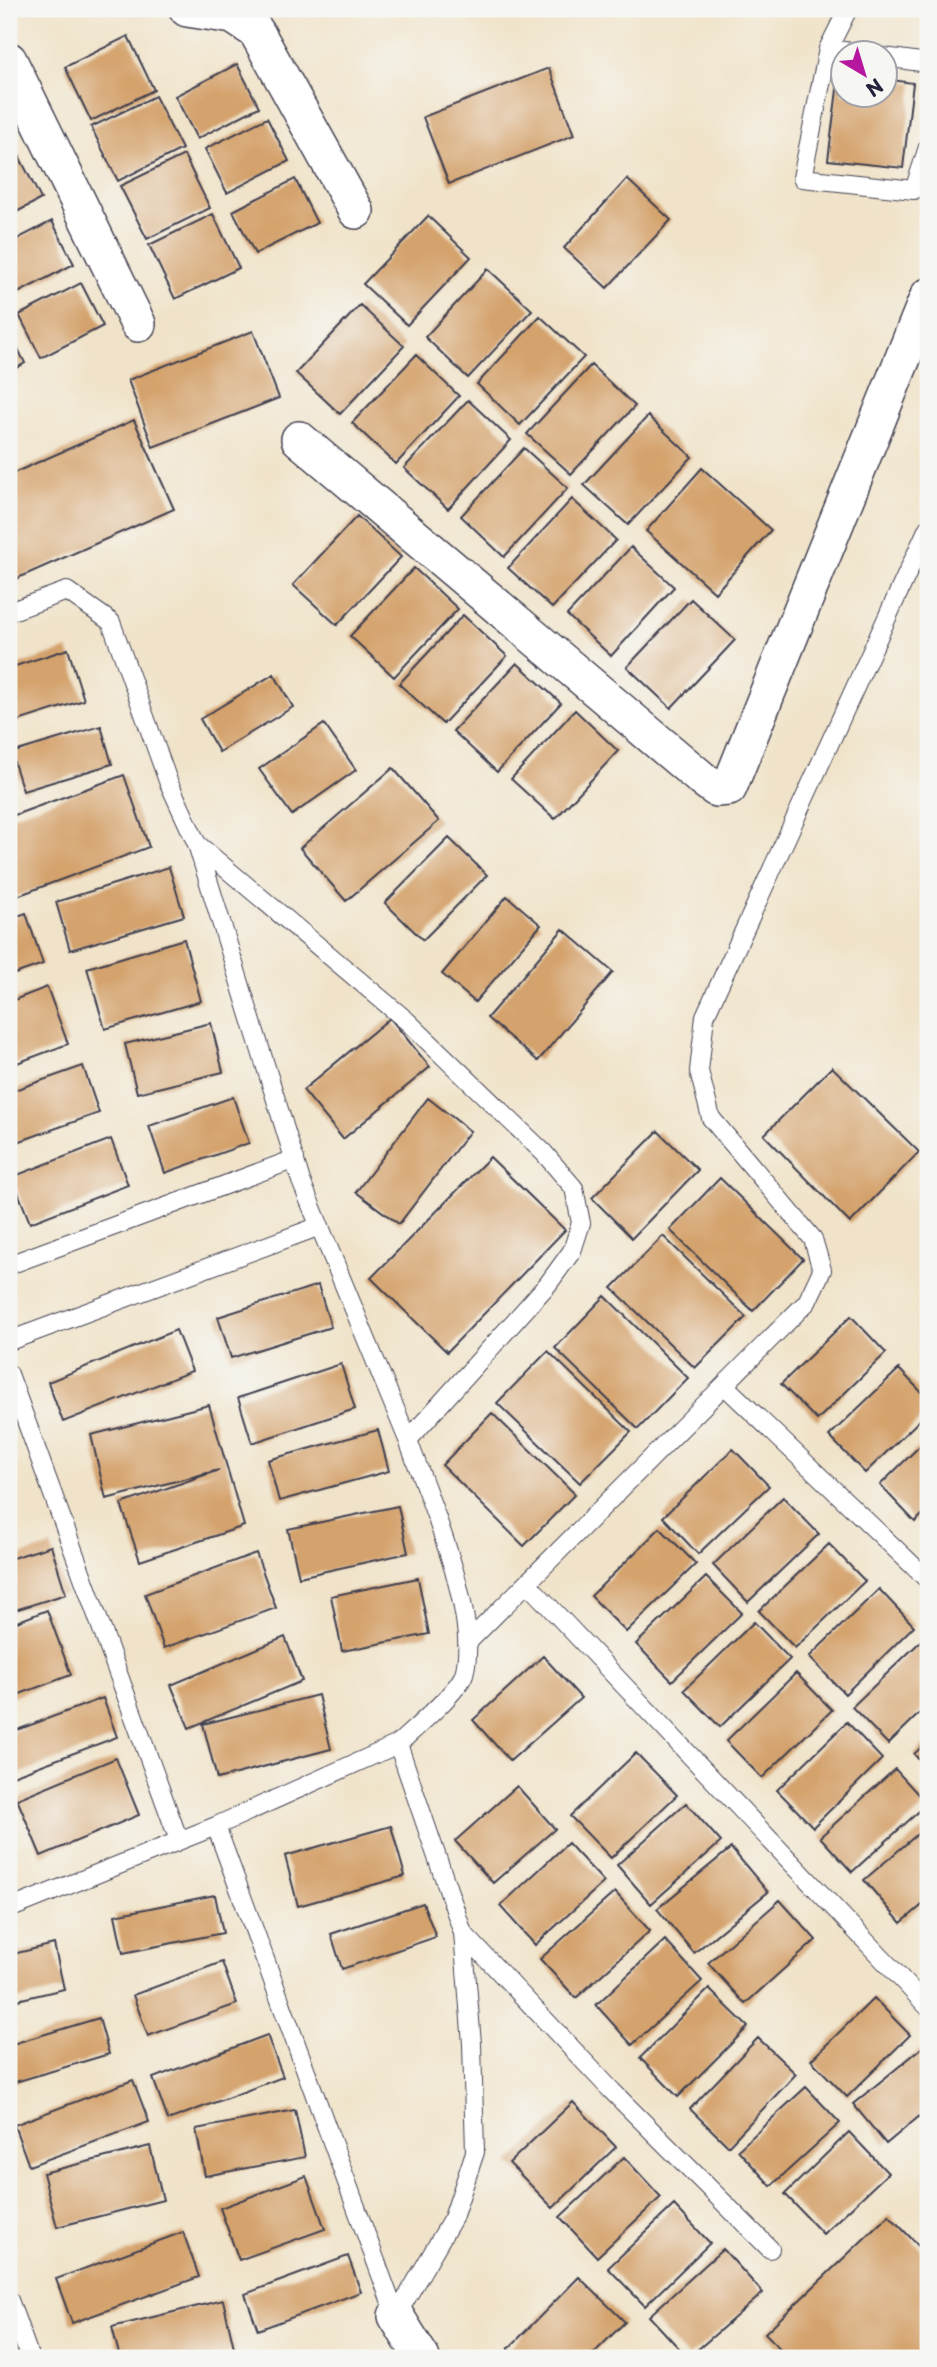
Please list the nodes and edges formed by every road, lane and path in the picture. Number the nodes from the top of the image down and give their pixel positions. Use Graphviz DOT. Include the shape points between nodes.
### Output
graph roads {
  1 [pos="187,9"];
  2 [pos="848,9"];
  3 [pos="834,38"];
  4 [pos="828,49"];
  5 [pos="898,59"];
  6 [pos="9,61"];
  7 [pos="928,63"];
  8 [pos="928,147"];
  9 [pos="356,211"];
  10 [pos="928,296"];
  11 [pos="138,324"];
  12 [pos="299,439"];
  13 [pos="928,528"];
  14 [pos="9,612"];
  15 [pos="197,844"];
  16 [pos="295,1159"];
  17 [pos="320,1226"];
  18 [pos="9,1265"];
  19 [pos="9,1342"];
  20 [pos="9,1374"];
  21 [pos="725,1386"];
  22 [pos="408,1440"];
  23 [pos="928,1580"];
  24 [pos="527,1583"];
  25 [pos="468,1641"];
  26 [pos="398,1744"];
  27 [pos="216,1826"];
  28 [pos="178,1838"];
  29 [pos="9,1909"];
  30 [pos="463,1933"];
  31 [pos="928,2007"];
  32 [pos="769,2249"];
  33 [pos="9,2300"];
  34 [pos="396,2316"];
  35 [pos="30,2358"];
  36 [pos="422,2358"];
  1 -- 9 [label="street" via="233,16 256,31"];
  2 -- 3 [label="lane"];
  4 -- 8 [label="lane" via="802,178 914,190"];
  5 -- 7 [label="lane"];
  6 -- 11 [label="street"];
  10 -- 12 [label="street" via="729,788 716,789 701,778"];
  13 -- 21 [label="lane" via="705,1016 699,1071 711,1118 813,1239 822,1270 807,1302"];
  14 -- 15 [label="lane" via="67,591 111,622 168,781"];
  15 -- 16 [label="lane"];
  15 -- 22 [label="lane" via="408,1021 574,1188 581,1223 572,1251 548,1284"];
  16 -- 17 [label="lane"];
  16 -- 18 [label="lane"];
  17 -- 19 [label="lane"];
  17 -- 22 [label="lane"];
  20 -- 28 [label="lane"];
  21 -- 23 [label="lane"];
  21 -- 24 [label="lane"];
  22 -- 25 [label="lane" via="453,1569"];
  24 -- 25 [label="lane"];
  24 -- 31 [label="lane"];
  25 -- 26 [label="lane" via="463,1676"];
  26 -- 27 [label="lane"];
  26 -- 30 [label="lane"];
  27 -- 28 [label="lane"];
  27 -- 34 [label="lane"];
  28 -- 29 [label="lane"];
  30 -- 32 [label="lane"];
  30 -- 34 [label="lane" via="475,2152 453,2218"];
  33 -- 35 [label="lane"];
  34 -- 36 [label="street"];
}
